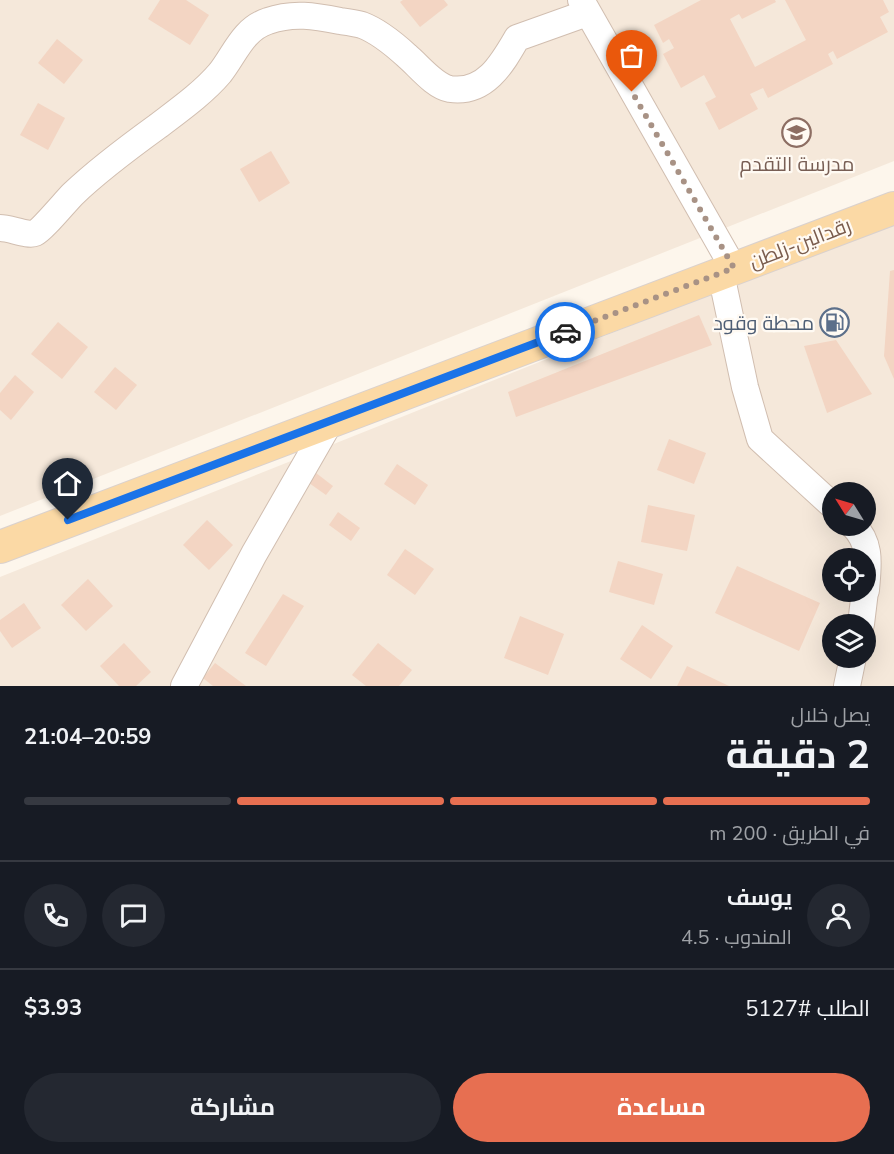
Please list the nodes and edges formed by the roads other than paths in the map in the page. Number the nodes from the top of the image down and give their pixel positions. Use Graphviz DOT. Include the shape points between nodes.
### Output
graph roads {
  1 [pos="584,7"];
  2 [pos="894,208"];
  3 [pos="0,228"];
  4 [pos="728,271"];
  5 [pos="332,420"];
  6 [pos="822,496"];
  7 [pos="0,547"];
  8 [pos="851,668"];
  9 [pos="184,686"];
  10 [pos="847,686"];
  1 -- 3 [label="street" via="517,38 502,64 476,87 450,89 362,25 303,15 266,21 238,44 220,73 182,108 86,181 37,232"];
  1 -- 4 [label="street"];
  2 -- 4 [label="main road, رقدالين-زلطن"];
  4 -- 5 [label="main road, رقدالين-زلطن"];
  4 -- 6 [label="street" via="745,387 760,439"];
  5 -- 7 [label="main road, رقدالين-زلطن"];
  5 -- 9 [label="street" via="254,554"];
  8 -- 10 [label="street"];
}
